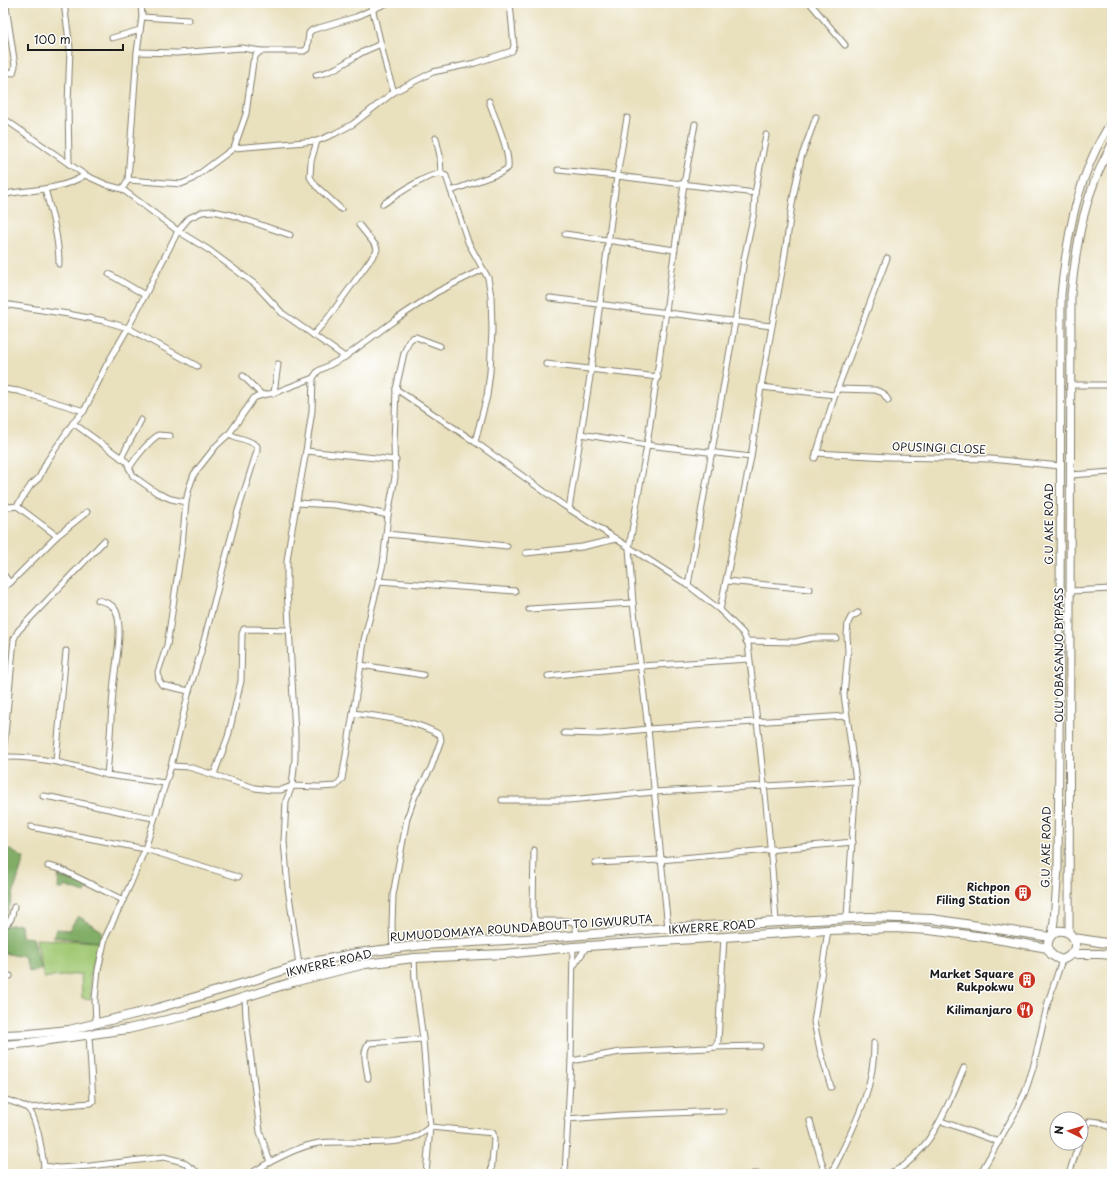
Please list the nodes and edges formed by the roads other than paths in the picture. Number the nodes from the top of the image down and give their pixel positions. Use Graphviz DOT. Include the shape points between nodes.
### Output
graph roads {
  1 [pos="64,3"];
  2 [pos="141,3"];
  3 [pos="371,3"];
  4 [pos="387,3"];
  5 [pos="510,3"];
  6 [pos="720,3"];
  7 [pos="727,3"];
  8 [pos="810,3"];
  9 [pos="6,6"];
  10 [pos="372,10"];
  11 [pos="142,17"];
  12 [pos="189,20"];
  13 [pos="140,30"];
  14 [pos="112,38"];
  15 [pos="381,44"];
  16 [pos="845,45"];
  17 [pos="261,51"];
  18 [pos="137,52"];
  19 [pos="3,70"];
  20 [pos="316,75"];
  21 [pos="394,92"];
  22 [pos="489,101"];
  23 [pos="816,117"];
  24 [pos="3,118"];
  25 [pos="627,118"];
  26 [pos="1112,121"];
  27 [pos="695,124"];
  28 [pos="766,135"];
  29 [pos="436,138"];
  30 [pos="317,141"];
  31 [pos="1112,144"];
  32 [pos="234,148"];
  33 [pos="69,164"];
  34 [pos="558,170"];
  35 [pos="441,174"];
  36 [pos="85,175"];
  37 [pos="617,176"];
  38 [pos="128,180"];
  39 [pos="684,184"];
  40 [pos="46,189"];
  41 [pos="122,189"];
  42 [pos="451,191"];
  43 [pos="755,193"];
  44 [pos="3,196"];
  45 [pos="383,204"];
  46 [pos="341,209"];
  47 [pos="359,225"];
  48 [pos="178,231"];
  49 [pos="565,234"];
  50 [pos="290,236"];
  51 [pos="609,241"];
  52 [pos="675,250"];
  53 [pos="887,258"];
  54 [pos="58,264"];
  55 [pos="483,269"];
  56 [pos="109,274"];
  57 [pos="145,295"];
  58 [pos="550,298"];
  59 [pos="3,304"];
  60 [pos="600,305"];
  61 [pos="666,314"];
  62 [pos="735,322"];
  63 [pos="771,326"];
  64 [pos="128,328"];
  65 [pos="313,335"];
  66 [pos="440,346"];
  67 [pos="345,357"];
  68 [pos="278,364"];
  69 [pos="546,364"];
  70 [pos="197,366"];
  71 [pos="591,370"];
  72 [pos="243,376"];
  73 [pos="658,377"];
  74 [pos="313,378"];
  75 [pos="1070,385"];
  76 [pos="1112,385"];
  77 [pos="761,387"];
  78 [pos="3,388"];
  79 [pos="396,389"];
  80 [pos="837,389"];
  81 [pos="274,393"];
  82 [pos="262,395"];
  83 [pos="835,395"];
  84 [pos="888,400"];
  85 [pos="84,411"];
  86 [pos="141,420"];
  87 [pos="73,423"];
  88 [pos="229,434"];
  89 [pos="581,434"];
  90 [pos="170,436"];
  91 [pos="475,442"];
  92 [pos="647,445"];
  93 [pos="306,451"];
  94 [pos="711,453"];
  95 [pos="751,457"];
  96 [pos="121,458"];
  97 [pos="396,460"];
  98 [pos="1060,466"];
  99 [pos="129,468"];
  100 [pos="1112,472"];
  101 [pos="1071,475"];
  102 [pos="186,502"];
  103 [pos="296,503"];
  104 [pos="3,504"];
  105 [pos="17,506"];
  106 [pos="569,509"];
  107 [pos="87,512"];
  108 [pos="388,515"];
  109 [pos="387,534"];
  110 [pos="57,536"];
  111 [pos="616,539"];
  112 [pos="104,540"];
  113 [pos="507,546"];
  114 [pos="629,548"];
  115 [pos="526,553"];
  116 [pos="3,574"];
  117 [pos="378,580"];
  118 [pos="726,581"];
  119 [pos="10,584"];
  120 [pos="688,585"];
  121 [pos="3,588"];
  122 [pos="810,589"];
  123 [pos="1112,589"];
  124 [pos="515,591"];
  125 [pos="1070,591"];
  126 [pos="98,600"];
  127 [pos="633,603"];
  128 [pos="529,609"];
  129 [pos="720,610"];
  130 [pos="858,613"];
  131 [pos="290,630"];
  132 [pos="836,638"];
  133 [pos="746,640"];
  134 [pos="66,651"];
  135 [pos="750,659"];
  136 [pos="361,665"];
  137 [pos="641,666"];
  138 [pos="423,675"];
  139 [pos="548,676"];
  140 [pos="189,691"];
  141 [pos="353,713"];
  142 [pos="846,716"];
  143 [pos="757,722"];
  144 [pos="648,729"];
  145 [pos="564,733"];
  146 [pos="3,757"];
  147 [pos="56,761"];
  148 [pos="171,766"];
  149 [pos="214,774"];
  150 [pos="107,775"];
  151 [pos="856,780"];
  152 [pos="166,784"];
  153 [pos="292,786"];
  154 [pos="764,786"];
  155 [pos="654,792"];
  156 [pos="43,796"];
  157 [pos="502,800"];
  158 [pos="154,818"];
  159 [pos="31,827"];
  160 [pos="853,842"];
  161 [pos="145,849"];
  162 [pos="534,850"];
  163 [pos="771,850"];
  164 [pos="661,860"];
  165 [pos="594,863"];
  166 [pos="48,866"];
  167 [pos="238,877"];
  168 [pos="123,900"];
  169 [pos="14,907"];
  170 [pos="847,917"];
  171 [pos="776,922"];
  172 [pos="3,924"];
  173 [pos="668,928"];
  174 [pos="828,930"];
  175 [pos="577,935"];
  176 [pos="1071,935"];
  177 [pos="1051,936"];
  178 [pos="724,937"];
  179 [pos="1112,944"];
  180 [pos="587,946"];
  181 [pos="573,947"];
  182 [pos="393,948"];
  183 [pos="1048,948"];
  184 [pos="1071,954"];
  185 [pos="1112,955"];
  186 [pos="414,958"];
  187 [pos="1062,960"];
  188 [pos="299,965"];
  189 [pos="572,967"];
  190 [pos="3,976"];
  191 [pos="10,976"];
  192 [pos="245,998"];
  193 [pos="182,1001"];
  194 [pos="188,1015"];
  195 [pos="96,1024"];
  196 [pos="3,1035"];
  197 [pos="89,1035"];
  198 [pos="423,1039"];
  199 [pos="874,1043"];
  200 [pos="3,1045"];
  201 [pos="760,1046"];
  202 [pos="715,1047"];
  203 [pos="571,1061"];
  204 [pos="964,1068"];
  205 [pos="368,1078"];
  206 [pos="831,1087"];
  207 [pos="3,1099"];
  208 [pos="28,1108"];
  209 [pos="724,1112"];
  210 [pos="567,1119"];
  211 [pos="810,1121"];
  212 [pos="941,1121"];
  213 [pos="1089,1122"];
  214 [pos="430,1127"];
  215 [pos="1112,1128"];
  216 [pos="999,1142"];
  217 [pos="1076,1151"];
  218 [pos="270,1162"];
  219 [pos="44,1166"];
  220 [pos="42,1174"];
  221 [pos="200,1174"];
  222 [pos="250,1174"];
  223 [pos="426,1174"];
  224 [pos="491,1174"];
  225 [pos="565,1174"];
  226 [pos="753,1174"];
  227 [pos="757,1174"];
  228 [pos="825,1174"];
  229 [pos="831,1174"];
  230 [pos="889,1174"];
  231 [pos="980,1174"];
  232 [pos="1069,1174"];
  1 -- 33 [label="street" via="70,48"];
  2 -- 11 [label="street"];
  3 -- 10 [label="street"];
  4 -- 10 [label="street"];
  5 -- 21 [label="street" via="514,46 512,51 475,63 433,72"];
  6 -- 7 [label="street"];
  8 -- 16 [label="street"];
  9 -- 19 [label="street" via="15,66 13,73"];
  10 -- 15 [label="street"];
  10 -- 17 [label="street" via="312,30 308,34 307,49 304,52"];
  11 -- 12 [label="street"];
  11 -- 13 [label="street"];
  13 -- 14 [label="street"];
  13 -- 18 [label="street"];
  15 -- 20 [label="street" via="342,66"];
  15 -- 21 [label="street"];
  17 -- 18 [label="street" via="242,48 177,53"];
  17 -- 32 [label="street" via="253,62 246,114"];
  18 -- 38 [label="street"];
  21 -- 30 [label="street" via="353,124"];
  22 -- 42 [label="street" via="507,151 508,168"];
  23 -- 63 [label="street" via="801,158 792,198 784,260"];
  24 -- 33 [label="street"];
  25 -- 37 [label="street"];
  26 -- 98 [label="main road, G.U AKE ROAD" via="1087,169 1073,216 1065,256 1061,295"];
  27 -- 39 [label="street"];
  28 -- 43 [label="street"];
  29 -- 35 [label="street"];
  30 -- 32 [label="street"];
  30 -- 46 [label="street" via="311,161 310,177"];
  31 -- 75 [label="main road, OLU OBASANJO BYPASS" via="1087,200 1078,241 1071,296"];
  32 -- 38 [label="street" via="191,180 181,184"];
  33 -- 36 [label="street"];
  34 -- 37 [label="street"];
  35 -- 42 [label="street" via="446,176"];
  35 -- 45 [label="street" via="413,185"];
  36 -- 40 [label="street" via="75,182"];
  36 -- 41 [label="street"];
  37 -- 39 [label="street"];
  37 -- 51 [label="street"];
  38 -- 41 [label="street"];
  39 -- 43 [label="street"];
  39 -- 52 [label="street"];
  40 -- 44 [label="street"];
  40 -- 54 [label="street" via="59,251"];
  41 -- 48 [label="street"];
  42 -- 55 [label="street" via="468,242"];
  43 -- 62 [label="street" via="754,213"];
  47 -- 65 [label="street" via="376,246 376,252"];
  48 -- 50 [label="street" via="189,218 202,212 213,211 232,215"];
  48 -- 57 [label="street"];
  48 -- 65 [label="street" via="209,250 256,285 282,313"];
  49 -- 51 [label="street"];
  51 -- 52 [label="street"];
  51 -- 60 [label="street"];
  52 -- 61 [label="street"];
  53 -- 80 [label="street"];
  55 -- 67 [label="street" via="438,292"];
  55 -- 91 [label="street" via="488,278 491,296 492,329 487,396"];
  56 -- 57 [label="street"];
  57 -- 64 [label="street"];
  58 -- 60 [label="street"];
  59 -- 64 [label="street" via="68,314"];
  60 -- 61 [label="street"];
  60 -- 71 [label="street"];
  61 -- 62 [label="street"];
  61 -- 73 [label="street"];
  62 -- 63 [label="street"];
  62 -- 94 [label="street"];
  63 -- 77 [label="street"];
  64 -- 70 [label="street"];
  64 -- 85 [label="street"];
  65 -- 67 [label="street"];
  66 -- 79 [label="street" via="416,337 412,338 404,353"];
  67 -- 74 [label="street" via="318,371"];
  68 -- 81 [label="street"];
  69 -- 71 [label="street"];
  71 -- 73 [label="street"];
  71 -- 89 [label="street"];
  72 -- 82 [label="street"];
  73 -- 92 [label="street"];
  74 -- 81 [label="street"];
  74 -- 93 [label="street" via="312,411"];
  75 -- 76 [label="street"];
  75 -- 101 [label="main road, OLU OBASANJO BYPASS"];
  77 -- 83 [label="street"];
  77 -- 95 [label="street"];
  78 -- 85 [label="street"];
  79 -- 91 [label="street"];
  79 -- 97 [label="street"];
  80 -- 83 [label="street"];
  80 -- 84 [label="street" via="875,390 883,393"];
  81 -- 82 [label="street"];
  82 -- 88 [label="street" via="254,398"];
  83 -- 98 [label="street, OPUSINGI CLOSE" via="816,455 991,459"];
  85 -- 87 [label="street"];
  86 -- 96 [label="street"];
  87 -- 96 [label="street"];
  87 -- 105 [label="street" via="47,461 39,478"];
  88 -- 102 [label="street" via="194,474"];
  88 -- 140 [label="street" via="253,443 257,446 257,451"];
  89 -- 92 [label="street"];
  89 -- 106 [label="street"];
  90 -- 99 [label="street" via="158,435 152,439"];
  91 -- 106 [label="street"];
  92 -- 94 [label="street"];
  92 -- 114 [label="street"];
  93 -- 97 [label="street"];
  93 -- 103 [label="street"];
  94 -- 95 [label="street"];
  94 -- 120 [label="street"];
  95 -- 118 [label="street"];
  96 -- 99 [label="street" via="127,462"];
  97 -- 108 [label="street"];
  98 -- 177 [label="main road, G.U AKE ROAD" via="1058,868"];
  99 -- 102 [label="street" via="132,476 157,493"];
  100 -- 101 [label="street"];
  101 -- 125 [label="main road, OLU OBASANJO BYPASS"];
  102 -- 140 [label="street" via="167,645 158,672 162,685"];
  103 -- 108 [label="street" via="361,508"];
  103 -- 131 [label="street" via="287,561"];
  104 -- 105 [label="street"];
  105 -- 110 [label="street"];
  106 -- 111 [label="street"];
  107 -- 110 [label="street"];
  108 -- 109 [label="street"];
  109 -- 113 [label="street"];
  109 -- 117 [label="street"];
  110 -- 119 [label="street"];
  111 -- 114 [label="street"];
  111 -- 115 [label="street" via="582,547"];
  112 -- 146 [label="street" via="18,631 14,639"];
  114 -- 120 [label="street"];
  114 -- 127 [label="street"];
  116 -- 119 [label="street"];
  117 -- 124 [label="street"];
  117 -- 136 [label="street"];
  118 -- 122 [label="street"];
  118 -- 129 [label="street"];
  119 -- 121 [label="street"];
  120 -- 129 [label="street"];
  123 -- 125 [label="street"];
  125 -- 176 [label="main road, OLU OBASANJO BYPASS"];
  126 -- 150 [label="street" via="109,603 116,610 118,627"];
  127 -- 128 [label="street"];
  127 -- 137 [label="street"];
  129 -- 133 [label="street" via="743,633"];
  130 -- 142 [label="street" via="851,617 848,623 844,695"];
  131 -- 149 [label="street" via="244,629 241,681 228,737"];
  131 -- 153 [label="street" via="295,734"];
  132 -- 133 [label="street" via="813,638 795,642"];
  133 -- 135 [label="street"];
  134 -- 147 [label="street"];
  135 -- 137 [label="street"];
  135 -- 143 [label="street"];
  136 -- 138 [label="street"];
  136 -- 141 [label="street"];
  137 -- 139 [label="street"];
  137 -- 144 [label="street"];
  140 -- 148 [label="street"];
  141 -- 153 [label="street" via="342,779 336,786"];
  141 -- 182 [label="street" via="411,723 434,731 440,735 441,740 431,768 415,796 407,818 393,895"];
  142 -- 143 [label="street"];
  142 -- 151 [label="street"];
  143 -- 144 [label="street"];
  143 -- 154 [label="street"];
  144 -- 145 [label="street" via="600,734"];
  144 -- 155 [label="street"];
  146 -- 147 [label="street"];
  147 -- 150 [label="street"];
  148 -- 149 [label="street" via="189,767"];
  148 -- 152 [label="street"];
  149 -- 153 [label="street" via="271,790"];
  150 -- 152 [label="street"];
  151 -- 154 [label="street"];
  151 -- 160 [label="street"];
  152 -- 158 [label="street"];
  153 -- 188 [label="street" via="286,801 284,841"];
  154 -- 155 [label="street"];
  154 -- 163 [label="street"];
  155 -- 157 [label="street" via="569,800"];
  155 -- 164 [label="street"];
  156 -- 158 [label="street"];
  158 -- 161 [label="street"];
  159 -- 161 [label="street"];
  160 -- 163 [label="street"];
  160 -- 170 [label="street"];
  161 -- 167 [label="street"];
  161 -- 168 [label="street"];
  162 -- 175 [label="street" via="534,918 537,921 575,923"];
  163 -- 164 [label="street"];
  163 -- 171 [label="street"];
  164 -- 165 [label="street"];
  164 -- 173 [label="street"];
  166 -- 168 [label="street" via="60,869"];
  168 -- 195 [label="street" via="105,938 98,970"];
  169 -- 172 [label="street" via="11,919 7,924"];
  170 -- 171 [label="main road, RUMUODOMAYA ROUNDABOUT TO IGWURUTA"];
  170 -- 177 [label="main road, RUMUODOMAYA ROUNDABOUT TO IGWURUTA" via="932,919"];
  171 -- 173 [label="main road, RUMUODOMAYA ROUNDABOUT TO IGWURUTA"];
  173 -- 175 [label="main road, RUMUODOMAYA ROUNDABOUT TO IGWURUTA"];
  173 -- 181 [label="main road" via="656,934 587,939"];
  174 -- 178 [label="main road, IKWERRE ROAD"];
  174 -- 183 [label="main road, IKWERRE ROAD" via="908,928"];
  174 -- 206 [label="street" via="814,1022"];
  175 -- 182 [label="main road, RUMUODOMAYA ROUNDABOUT TO IGWURUTA"];
  176 -- 177 [label="main road" via="1060,931"];
  176 -- 179 [label="main road"];
  176 -- 184 [label="main road" via="1075,946"];
  177 -- 183 [label="main road"];
  178 -- 180 [label="main road, IKWERRE ROAD"];
  178 -- 202 [label="street" via="718,1041"];
  180 -- 181 [label="main road, IKWERRE ROAD"];
  180 -- 189 [label="street"];
  181 -- 186 [label="main road, IKWERRE ROAD" via="505,954"];
  181 -- 189 [label="street"];
  182 -- 188 [label="main road, RUMUODOMAYA ROUNDABOUT TO IGWURUTA"];
  183 -- 187 [label="main road" via="1051,954"];
  184 -- 185 [label="main road"];
  184 -- 187 [label="main road"];
  186 -- 192 [label="main road, IKWERRE ROAD" via="365,964 293,982"];
  186 -- 198 [label="street" via="414,980"];
  187 -- 216 [label="street" via="1048,1002 1029,1080 1016,1112"];
  188 -- 193 [label="main road, RUMUODOMAYA ROUNDABOUT TO IGWURUTA"];
  189 -- 203 [label="street"];
  190 -- 191 [label="street"];
  192 -- 194 [label="main road, IKWERRE ROAD"];
  192 -- 218 [label="street" via="260,1132"];
  193 -- 194 [label="main road"];
  193 -- 195 [label="main road, RUMUODOMAYA ROUNDABOUT TO IGWURUTA"];
  194 -- 197 [label="main road, IKWERRE ROAD" via="128,1030"];
  195 -- 196 [label="main road, RUMUODOMAYA ROUNDABOUT TO IGWURUTA" via="69,1030"];
  197 -- 200 [label="main road, IKWERRE ROAD"];
  197 -- 208 [label="street" via="93,1101"];
  198 -- 205 [label="street" via="369,1043 365,1052"];
  198 -- 214 [label="street"];
  199 -- 229 [label="street" via="870,1083 858,1117"];
  201 -- 202 [label="street"];
  202 -- 203 [label="street" via="620,1052"];
  203 -- 210 [label="street"];
  204 -- 212 [label="street"];
  207 -- 208 [label="street"];
  208 -- 219 [label="street" via="39,1135"];
  209 -- 210 [label="street"];
  210 -- 225 [label="street"];
  211 -- 228 [label="street"];
  212 -- 216 [label="street"];
  212 -- 230 [label="street" via="924,1147 904,1166"];
  213 -- 215 [label="street" via="1099,1122"];
  214 -- 218 [label="street" via="417,1136 401,1140 303,1146"];
  214 -- 223 [label="street"];
  214 -- 224 [label="street" via="492,1133 494,1140"];
  216 -- 231 [label="street"];
  217 -- 232 [label="street"];
  218 -- 222 [label="street"];
  219 -- 220 [label="street"];
  219 -- 221 [label="street" via="90,1166 164,1157 183,1162"];
  226 -- 227 [label="street"];
}
